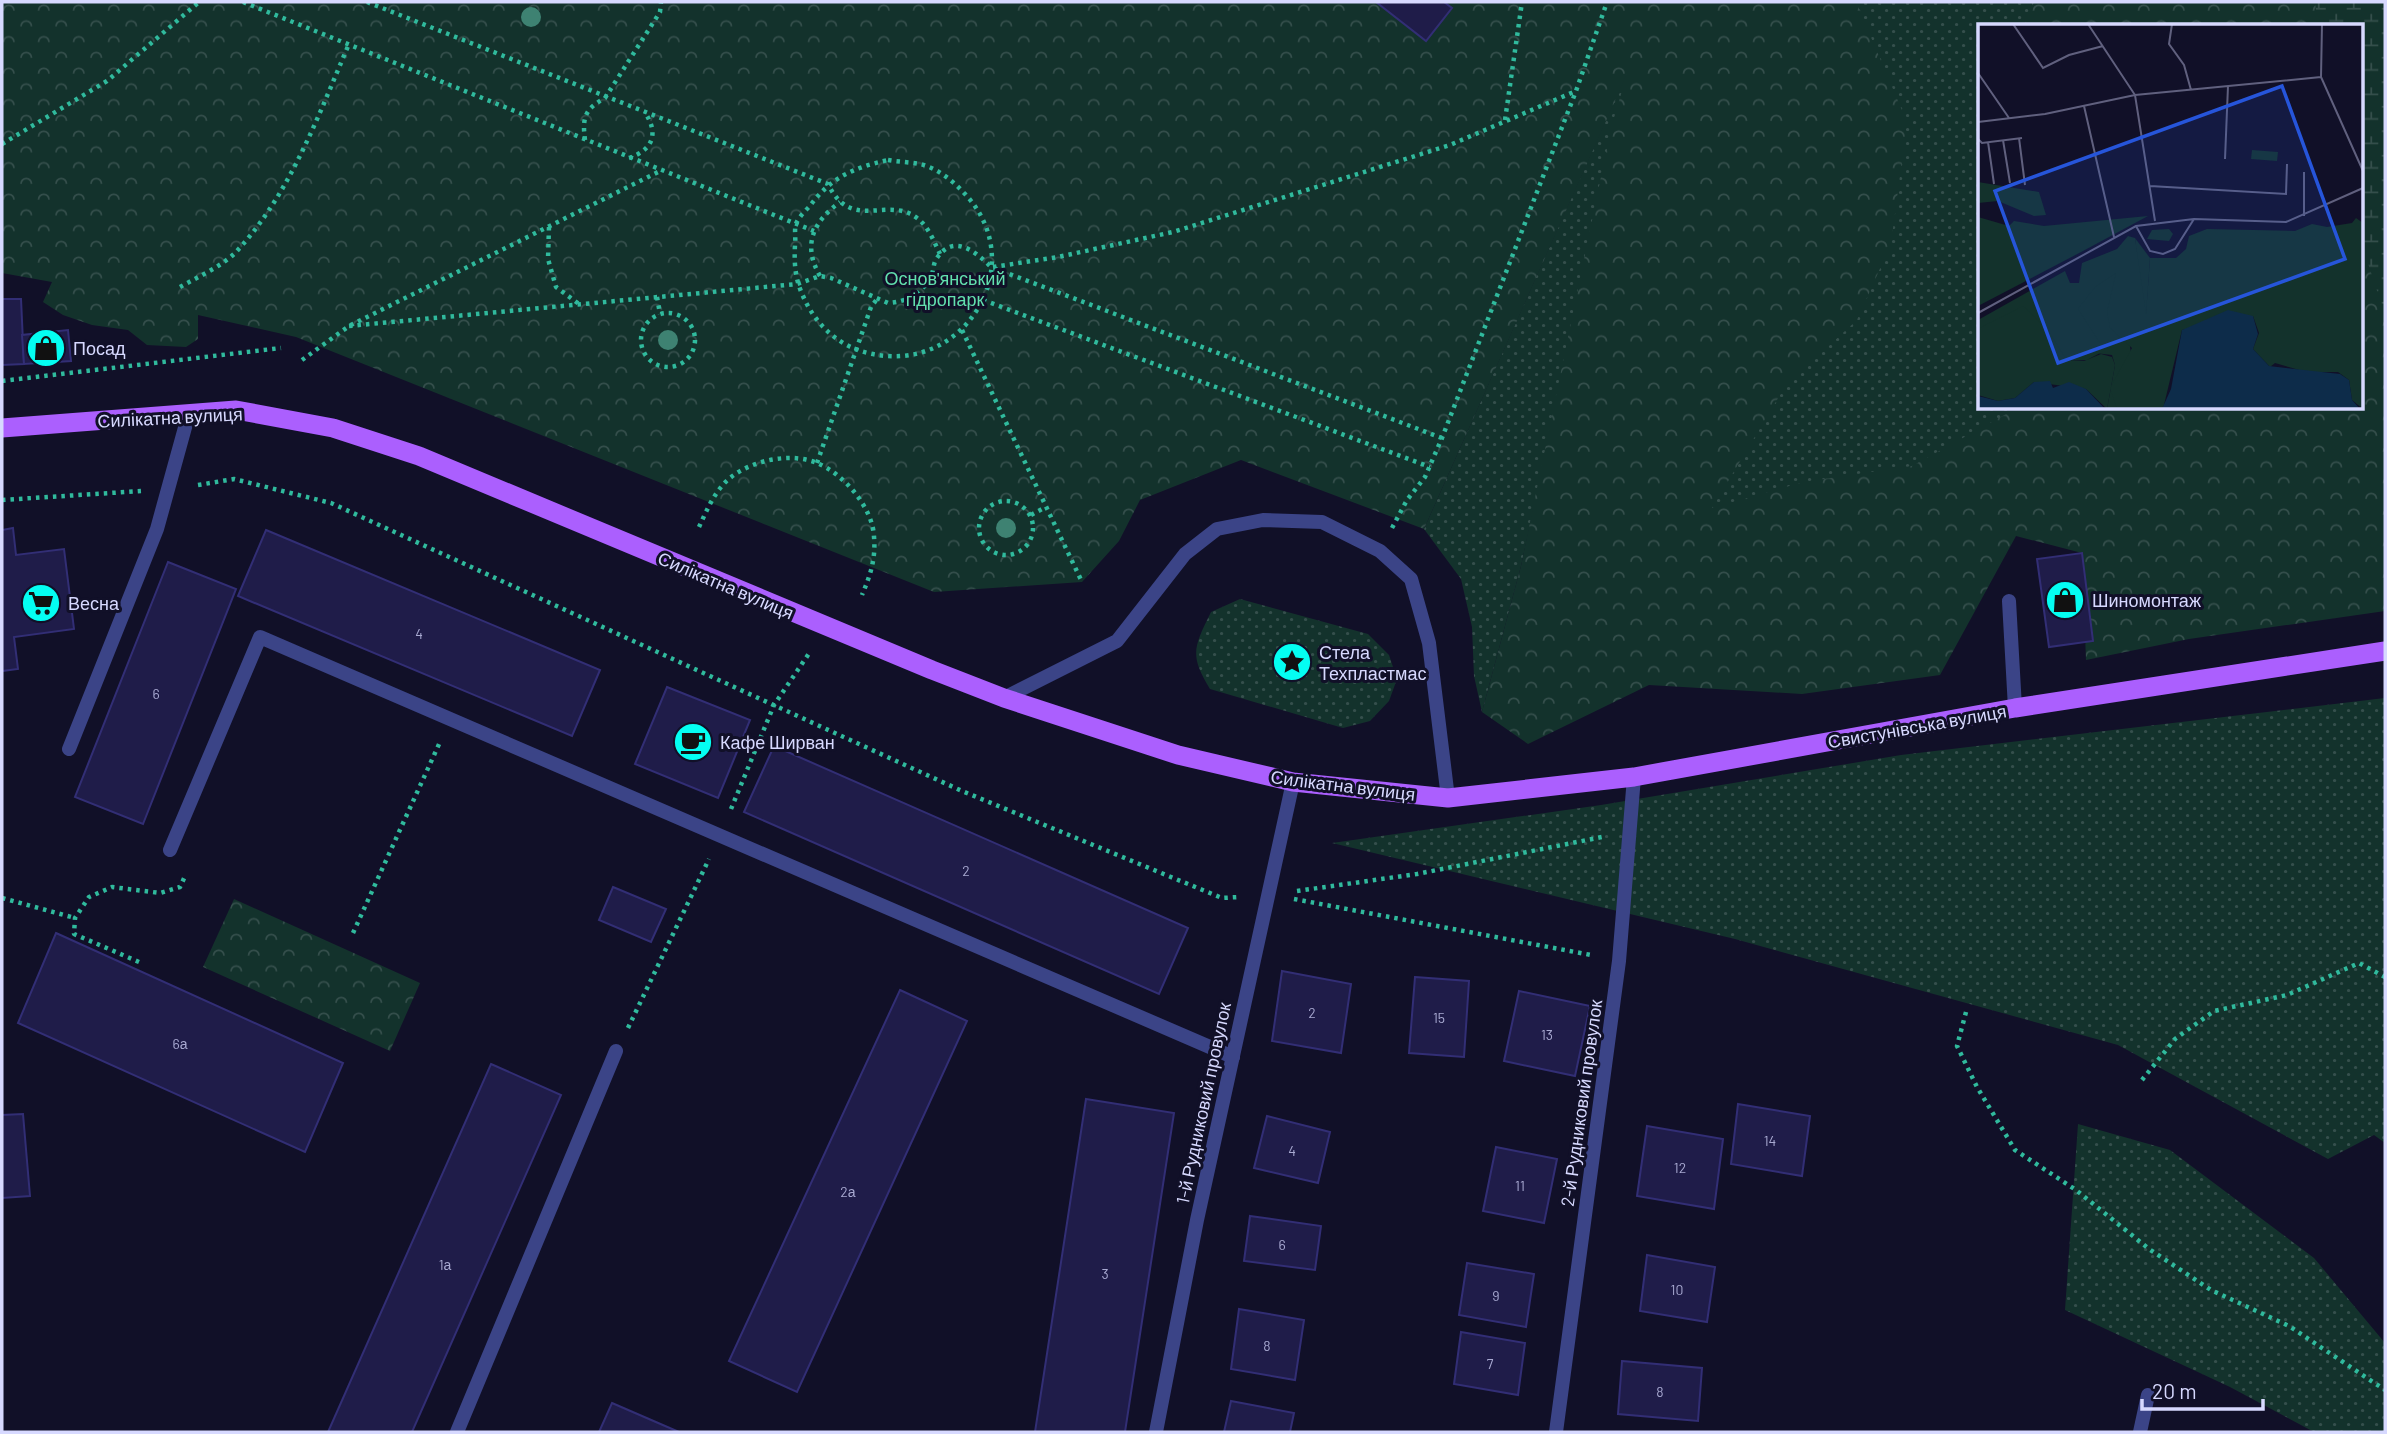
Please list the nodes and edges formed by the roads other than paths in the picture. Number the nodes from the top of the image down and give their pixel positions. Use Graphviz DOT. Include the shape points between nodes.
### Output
graph roads {
  1 [pos="189,413"];
  2 [pos="2,428"];
  3 [pos="2009,601"];
  4 [pos="2385,651"];
  5 [pos="1004,698"];
  6 [pos="2015,708"];
  7 [pos="69,749"];
  8 [pos="1634,778"];
  9 [pos="1293,782"];
  10 [pos="1448,797"];
  11 [pos="170,850"];
  12 [pos="616,1051"];
  13 [pos="1233,1057"];
  14 [pos="2148,1395"];
  15 [pos="457,1432"];
  16 [pos="1156,1432"];
  17 [pos="1556,1432"];
  18 [pos="2140,1432"];
  1 -- 2 [label="main road, Силікатна вулиця"];
  1 -- 5 [label="main road, Силікатна вулиця" via="236,410 320,425 419,456"];
  1 -- 7 [label="street" via="157,529"];
  3 -- 6 [label="street"];
  4 -- 6 [label="main road, Свистунівська вулиця"];
  5 -- 9 [label="main road, Силікатна вулиця" via="1178,755"];
  5 -- 10 [label="street" via="1117,641 1185,554 1217,529 1263,520 1322,522 1380,551 1411,579 1429,643"];
  6 -- 8 [label="main road, Свистунівська вулиця"];
  8 -- 10 [label="main road, Свистунівська вулиця"];
  8 -- 17 [label="street, 2-й Рудниковий провулок" via="1619,961"];
  9 -- 10 [label="main road, Силікатна вулиця"];
  9 -- 13 [label="street, 1-й Рудниковий провулок"];
  11 -- 13 [label="street" via="260,637"];
  12 -- 15 [label="street"];
  13 -- 16 [label="street, 1-й Рудниковий провулок"];
  14 -- 18 [label="street"];
}
